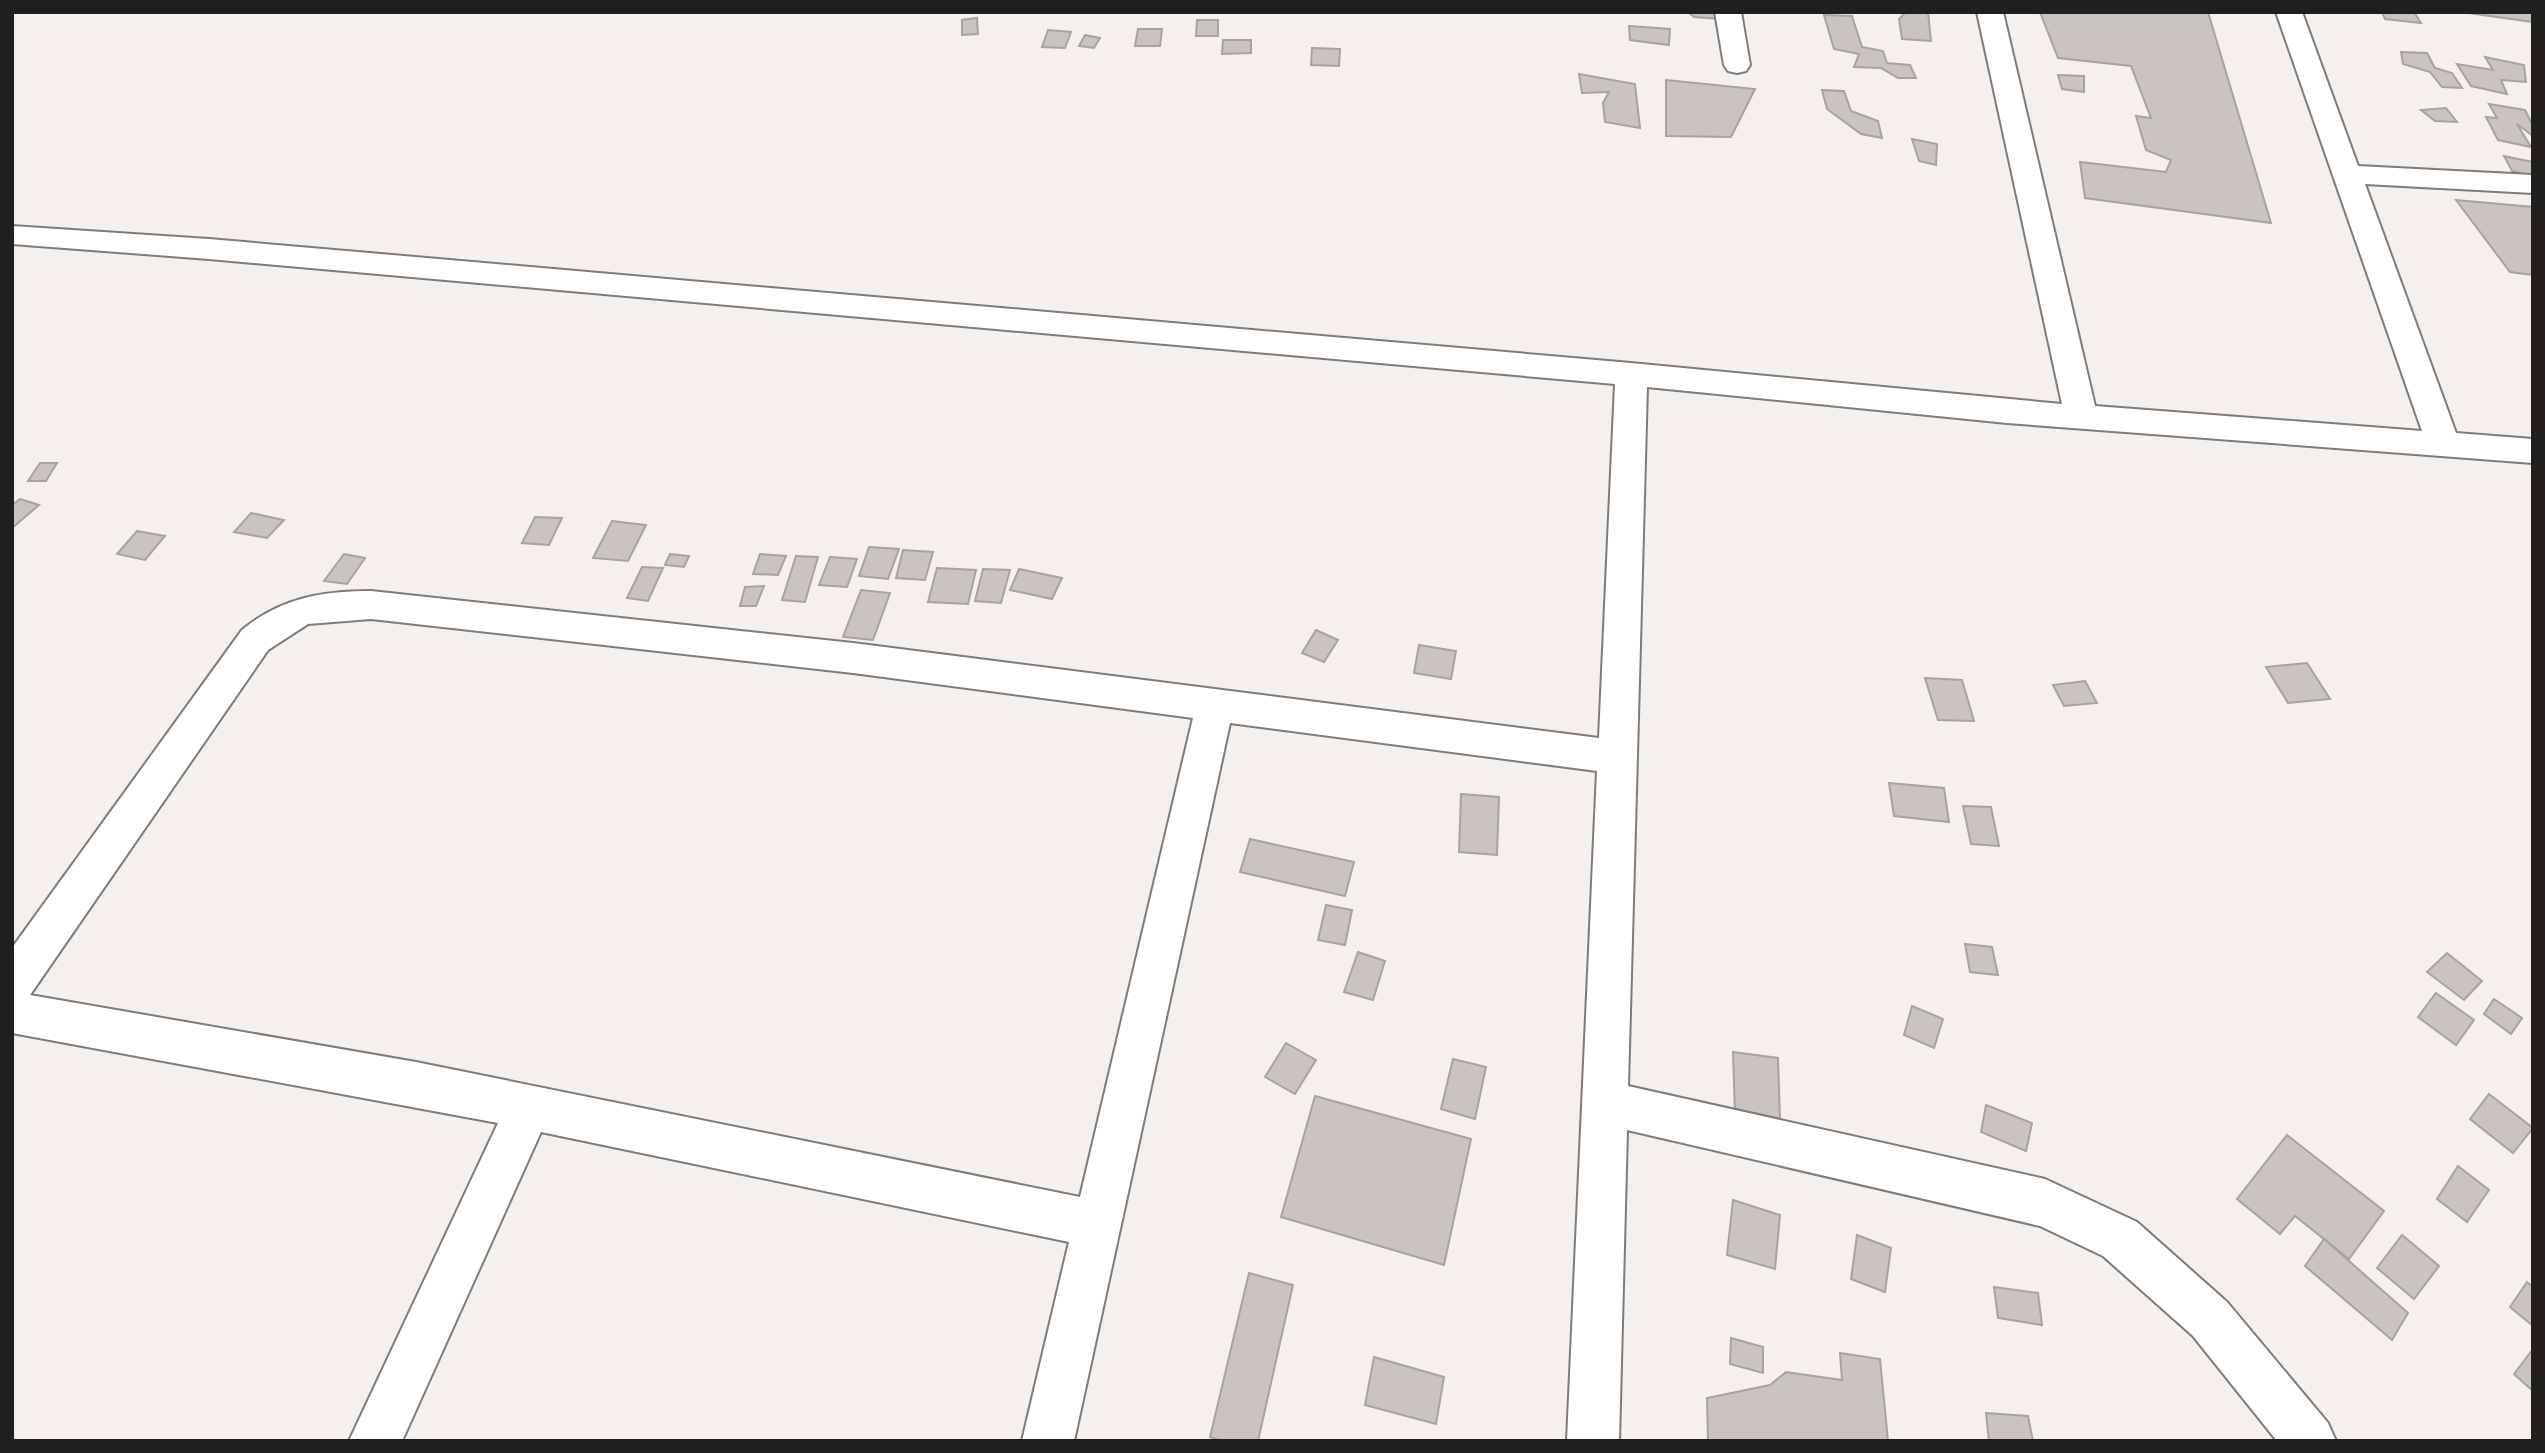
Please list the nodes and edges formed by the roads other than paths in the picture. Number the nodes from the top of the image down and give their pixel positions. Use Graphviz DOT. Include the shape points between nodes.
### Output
graph roads {
  1 [pos="1728,12"];
  2 [pos="1990,12"];
  3 [pos="2289,12"];
  4 [pos="1737,65"];
  5 [pos="2347,174"];
  6 [pos="2533,184"];
  7 [pos="12,235"];
  8 [pos="1631,374"];
  9 [pos="2081,417"];
  10 [pos="2444,445"];
  11 [pos="2533,451"];
  12 [pos="1215,705"];
  13 [pos="1617,757"];
  14 [pos="12,984"];
  15 [pos="12,1012"];
  16 [pos="1605,1103"];
  17 [pos="529,1107"];
  18 [pos="1097,1224"];
  19 [pos="375,1441"];
  20 [pos="1048,1441"];
  21 [pos="1593,1441"];
  22 [pos="2310,1441"];
  1 -- 4 [label="street"];
  2 -- 9 [label="street"];
  3 -- 5 [label="street"];
  5 -- 6 [label="street"];
  5 -- 10 [label="street"];
  7 -- 8 [label="street"];
  8 -- 9 [label="street"];
  8 -- 13 [label="street"];
  9 -- 10 [label="street"];
  10 -- 11 [label="street"];
  12 -- 13 [label="street"];
  12 -- 14 [label="street" via="797,652 371,605 318,605 291,613 255,640"];
  12 -- 18 [label="street"];
  13 -- 16 [label="street"];
  15 -- 17 [label="street"];
  16 -- 21 [label="street"];
  16 -- 22 [label="street" via="2045,1203 2120,1239 2210,1319"];
  17 -- 18 [label="street"];
  17 -- 19 [label="street"];
  18 -- 20 [label="street"];
}
